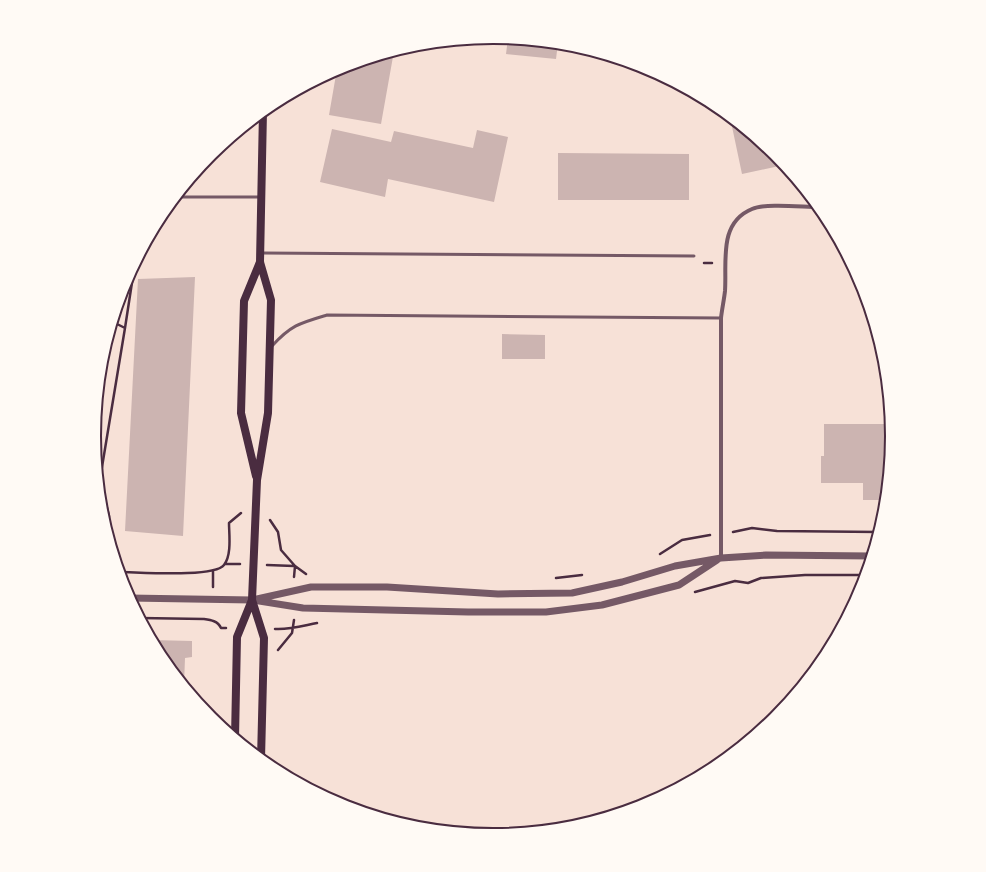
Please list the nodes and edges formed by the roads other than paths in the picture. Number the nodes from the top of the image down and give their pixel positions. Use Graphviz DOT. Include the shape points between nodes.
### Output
graph roads {
  1 [pos="263,119"];
  2 [pos="182,197"];
  3 [pos="262,197"];
  4 [pos="811,207"];
  5 [pos="260,253"];
  6 [pos="694,256"];
  7 [pos="260,262"];
  8 [pos="721,318"];
  9 [pos="269,349"];
  10 [pos="257,480"];
  11 [pos="866,556"];
  12 [pos="721,558"];
  13 [pos="136,598"];
  14 [pos="252,600"];
  15 [pos="234,730"];
  16 [pos="261,752"];
  1 -- 3 [label="main road"];
  2 -- 3 [label="lane"];
  3 -- 5 [label="main road"];
  4 -- 8 [label="street" via="752,209 738,218 725,246 725,291"];
  5 -- 6 [label="lane"];
  5 -- 7 [label="main road"];
  7 -- 9 [label="main road" via="271,300"];
  7 -- 10 [label="main road" via="244,301 241,413"];
  8 -- 9 [label="lane" via="327,315 296,325"];
  8 -- 12 [label="street"];
  9 -- 10 [label="main road" via="268,413"];
  10 -- 14 [label="main road"];
  11 -- 12 [label="street"];
  12 -- 14 [label="street" via="675,566 622,582 572,593 498,594 387,587 311,587"];
  12 -- 14 [label="street" via="678,586 576,610 468,612 303,608"];
  13 -- 14 [label="street"];
  14 -- 15 [label="main road" via="237,637"];
  14 -- 16 [label="main road" via="264,638"];
}
